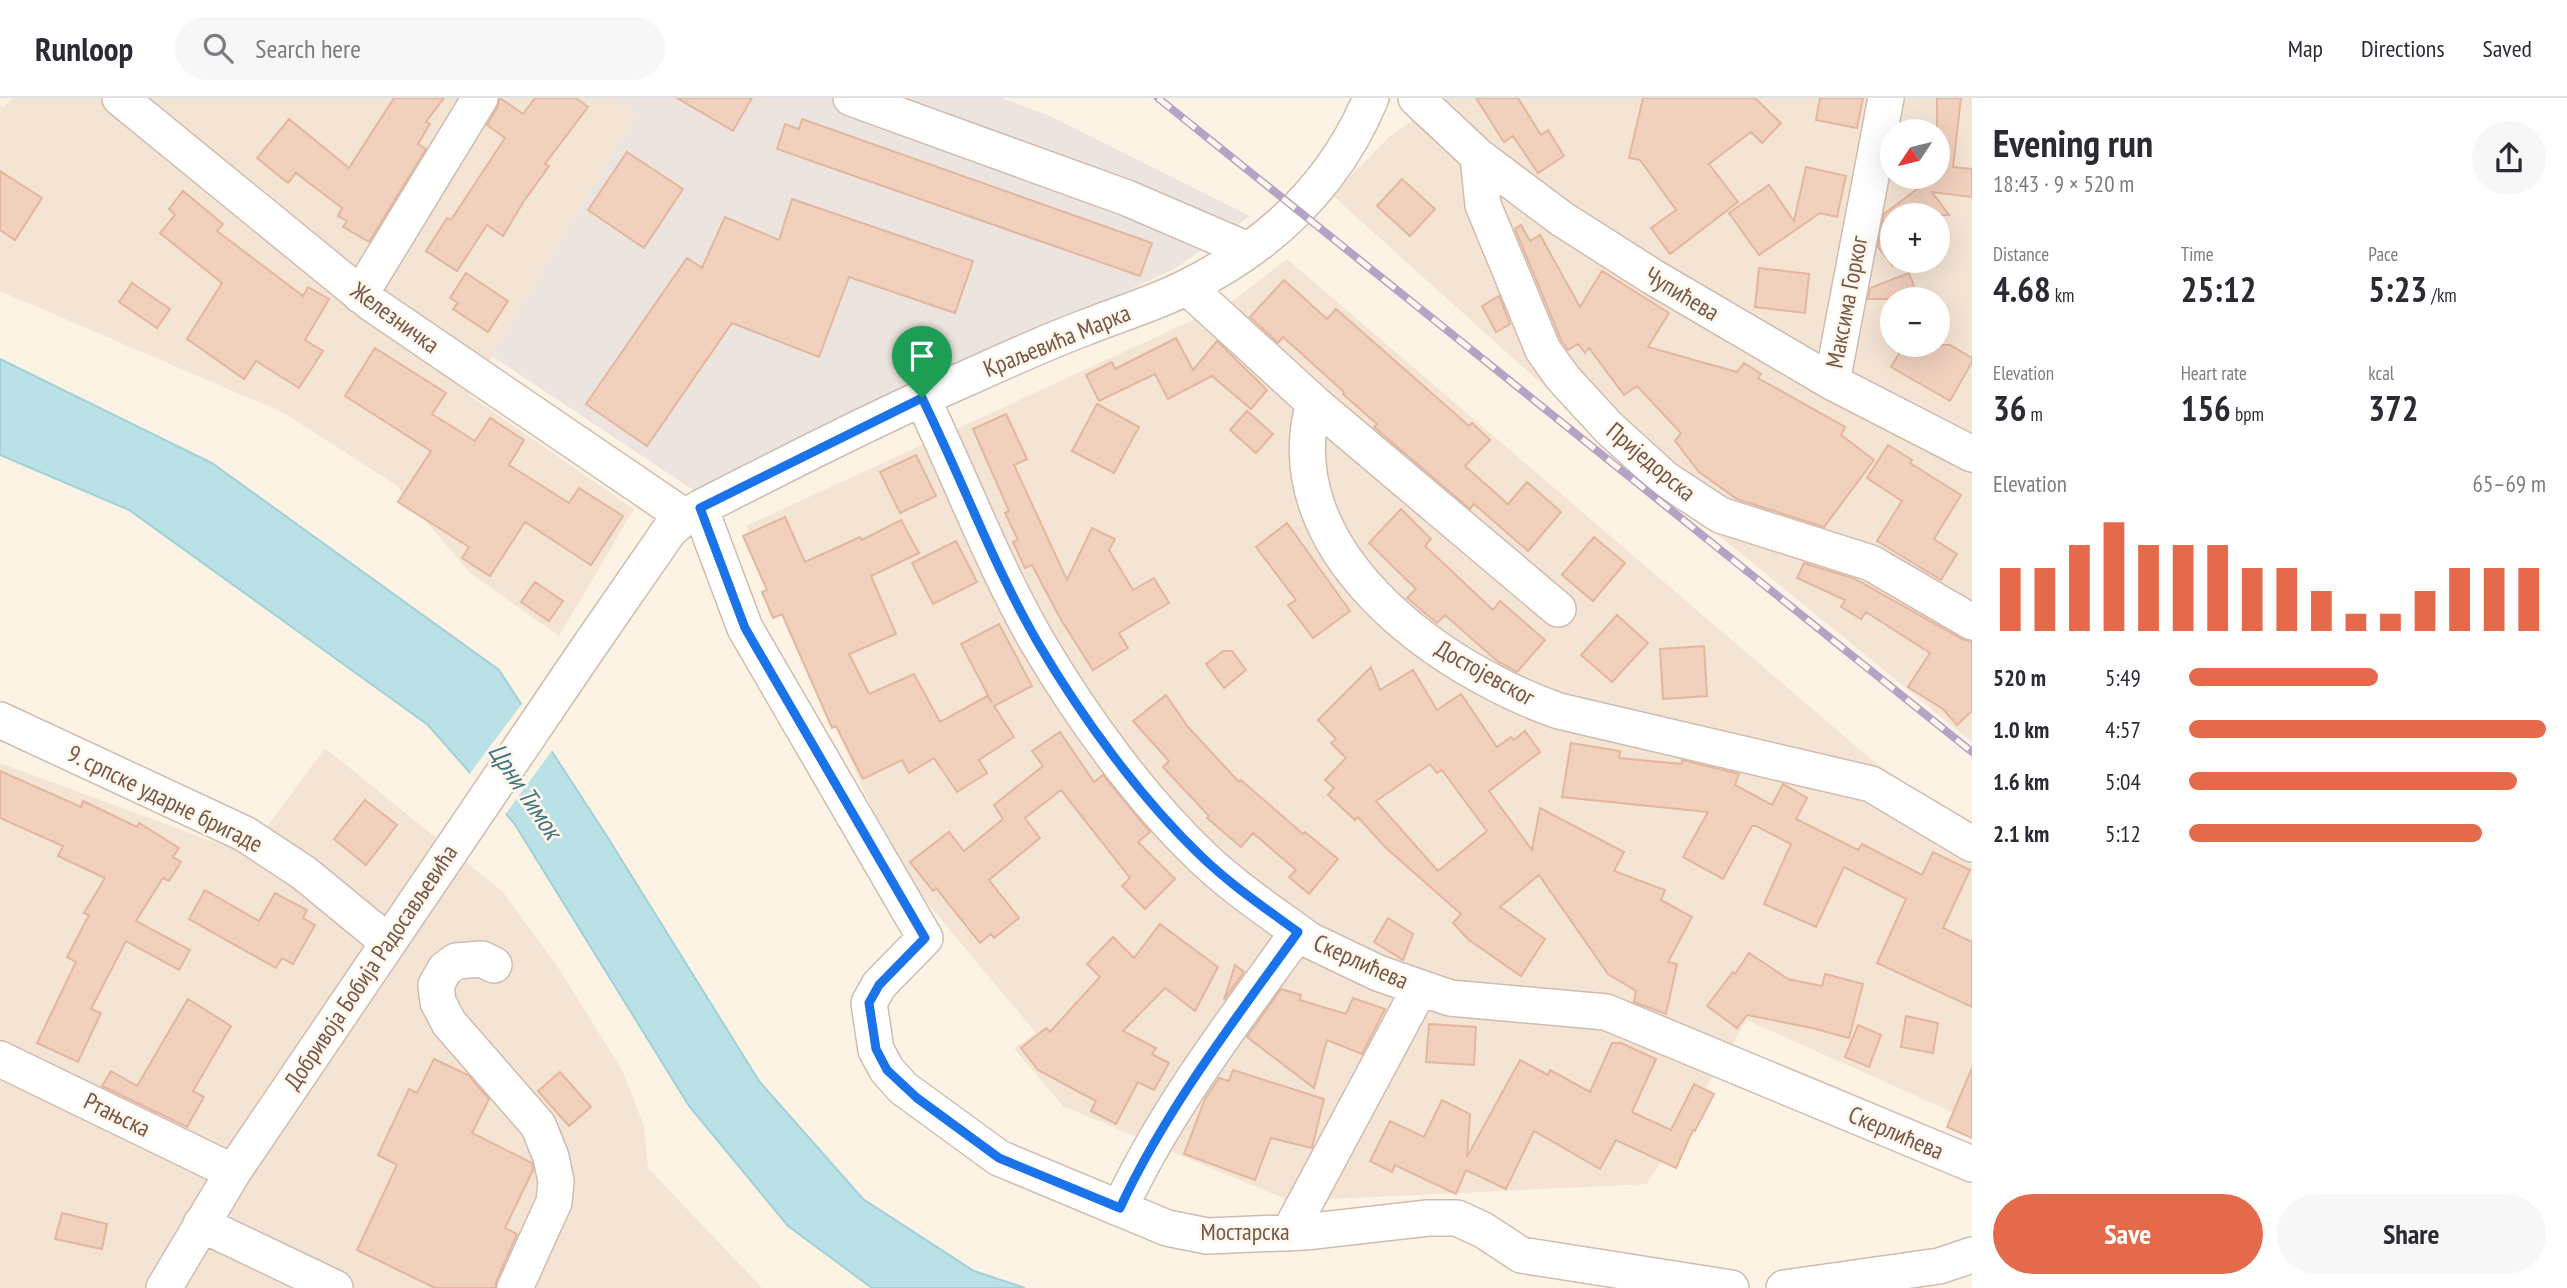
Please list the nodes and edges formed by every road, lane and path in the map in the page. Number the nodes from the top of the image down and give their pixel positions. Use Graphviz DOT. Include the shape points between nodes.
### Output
graph roads {
  1 [pos="120,98"];
  2 [pos="480,98"];
  3 [pos="851,98"];
  4 [pos="1371,98"];
  5 [pos="1416,98"];
  6 [pos="1886,98"];
  7 [pos="1478,156"];
  8 [pos="1248,250"];
  9 [pos="1187,287"];
  10 [pos="360,295"];
  11 [pos="1832,382"];
  12 [pos="922,398"];
  13 [pos="1314,403"];
  14 [pos="1972,454"];
  15 [pos="693,512"];
  16 [pos="1558,609"];
  17 [pos="1972,622"];
  18 [pos="586,651"];
  19 [pos="0,720"];
  20 [pos="1972,844"];
  21 [pos="1298,932"];
  22 [pos="388,942"];
  23 [pos="494,965"];
  24 [pos="1420,988"];
  25 [pos="0,1059"];
  26 [pos="1972,1164"];
  27 [pos="233,1172"];
  28 [pos="1120,1208"];
  29 [pos="201,1224"];
  30 [pos="1289,1233"];
  31 [pos="1972,1255"];
  32 [pos="278,1276"];
  33 [pos="164,1288"];
  34 [pos="335,1288"];
  35 [pos="515,1288"];
  36 [pos="1731,1288"];
  37 [pos="1784,1288"];
  1 -- 10 [label="street, Железничка"];
  2 -- 10 [label="street"];
  3 -- 8 [label="street" via="1127,198"];
  4 -- 8 [label="street, Краљевића Марка" via="1349,143 1322,182 1281,226"];
  5 -- 7 [label="street, Чупићева"];
  6 -- 11 [label="street, Максима Горког"];
  7 -- 11 [label="street, Чупићева" via="1562,219"];
  7 -- 17 [label="street, Приједорска" via="1483,205 1543,350 1609,428 1664,478 1720,515 1871,563"];
  8 -- 9 [label="street, Краљевића Марка"];
  9 -- 12 [label="street, Краљевића Марка"];
  9 -- 13 [label="street"];
  10 -- 15 [label="street, Железничка"];
  11 -- 14 [label="street, Чупићева"];
  12 -- 15 [label="street, Краљевића Марка"];
  12 -- 21 [label="street, Скерлићева" via="1026,620 1087,719 1203,859"];
  13 -- 16 [label="street"];
  13 -- 20 [label="street, Достојевског" via="1306,443 1308,472 1325,529 1365,584 1389,608 1459,663 1525,699 1559,711 1871,784"];
  15 -- 18 [label="street, Краљевића Марка" via="655,550"];
  15 -- 28 [label="street, Мостарска" via="745,628 925,938 879,985 869,1003 876,1049 887,1070 999,1158"];
  18 -- 22 [label="street, Добривоја Бобија Радосављевића"];
  19 -- 22 [label="street, 9. српске ударне бригаде" via="245,834 304,873"];
  21 -- 24 [label="street, Скерлићева" via="1378,973"];
  21 -- 28 [label="street" via="1205,1062 1138,1169"];
  22 -- 27 [label="street, Добривоја Бобија Радосављевића"];
  23 -- 35 [label="street" via="482,959 456,961 436,985 438,1002 449,1023 538,1125 551,1157 554,1202"];
  24 -- 26 [label="street, Скерлићева" via="1450,998 1606,1012"];
  24 -- 30 [label="street"];
  25 -- 27 [label="street, Ртањска"];
  27 -- 29 [label="street, Добривоја Бобија Радосављевића"];
  28 -- 30 [label="street, Мостарска" via="1167,1228 1208,1236"];
  29 -- 32 [label="street"];
  29 -- 33 [label="street, Добривоја Бобија Радосављевића"];
  30 -- 36 [label="street, Мостарска" via="1457,1218 1521,1255"];
  31 -- 37 [label="street" via="1939,1266"];
  32 -- 34 [label="street"];
}
